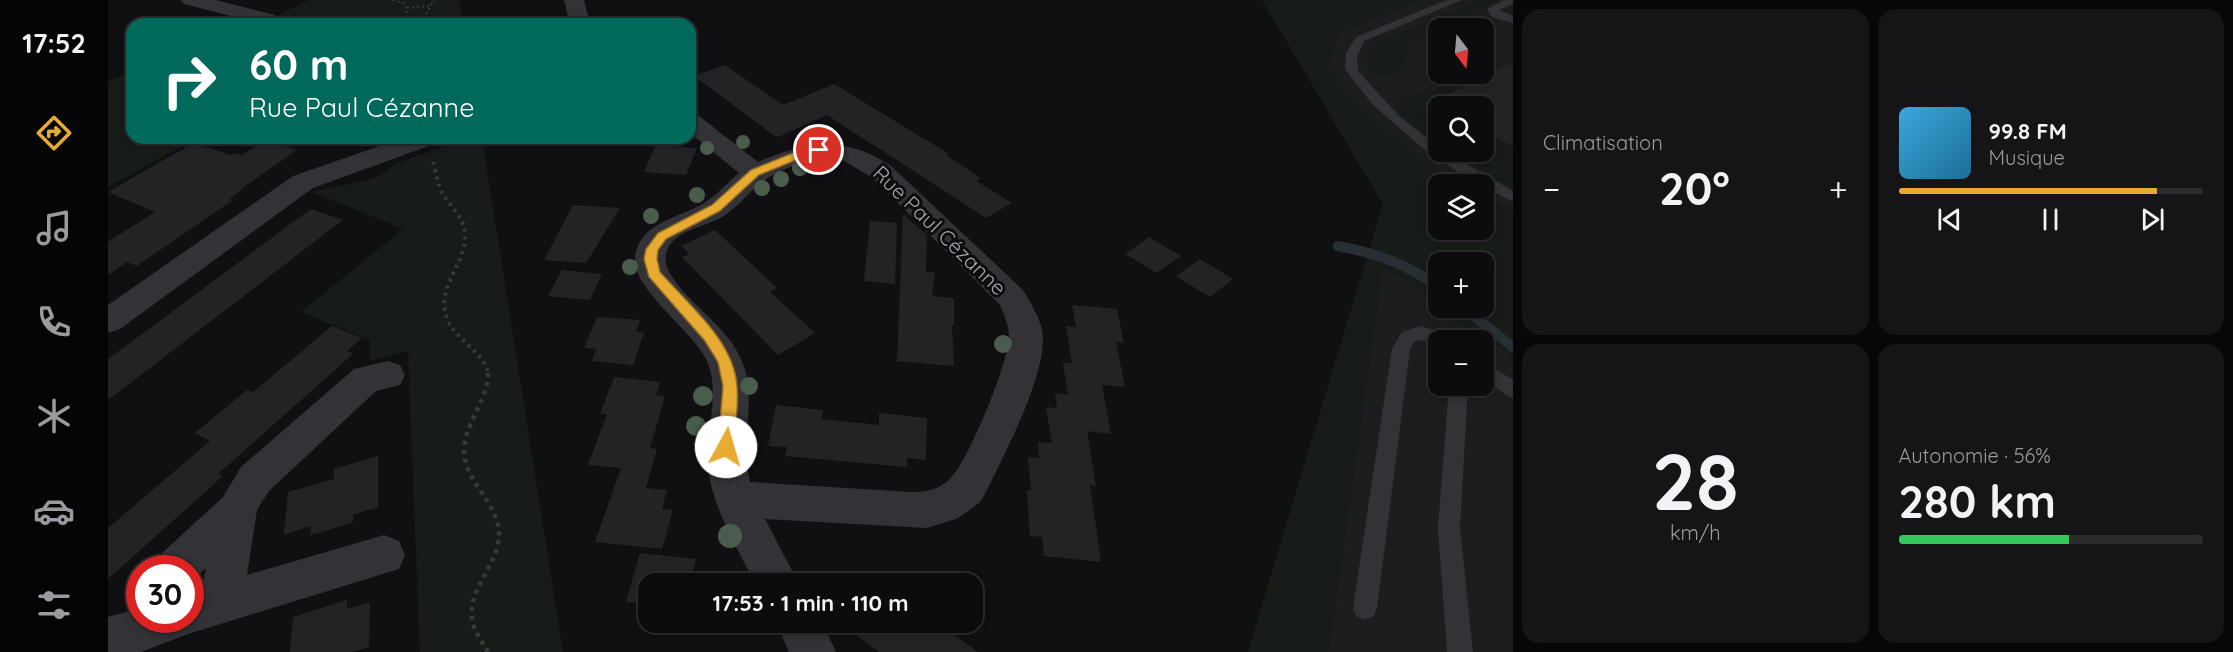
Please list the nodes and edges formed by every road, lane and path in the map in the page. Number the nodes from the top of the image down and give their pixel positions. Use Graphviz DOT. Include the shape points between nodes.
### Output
graph roads {
  1 [pos="191,0"];
  2 [pos="393,0"];
  3 [pos="434,0"];
  4 [pos="574,0"];
  5 [pos="1457,0"];
  6 [pos="1513,0"];
  7 [pos="216,2"];
  8 [pos="431,6"];
  9 [pos="407,8"];
  10 [pos="265,18"];
  11 [pos="405,18"];
  12 [pos="426,18"];
  13 [pos="578,18"];
  14 [pos="1513,20"];
  15 [pos="696,126"];
  16 [pos="410,144"];
  17 [pos="426,144"];
  18 [pos="755,173"];
  19 [pos="1513,197"];
  20 [pos="108,321"];
  21 [pos="1428,335"];
  22 [pos="388,375"];
  23 [pos="1494,376"];
  24 [pos="1513,390"];
  25 [pos="1457,396"];
  26 [pos="736,499"];
  27 [pos="237,510"];
  28 [pos="190,555"];
  29 [pos="384,555"];
  30 [pos="773,573"];
  31 [pos="206,608"];
  32 [pos="1365,608"];
  33 [pos="126,616"];
  34 [pos="108,633"];
  35 [pos="130,633"];
  36 [pos="804,633"];
  37 [pos="108,640"];
  38 [pos="488,652"];
  39 [pos="813,652"];
  40 [pos="1460,652"];
  1 -- 7 [label="street"];
  2 -- 9 [label="path"];
  3 -- 8 [label="path"];
  4 -- 13 [label="street"];
  5 -- 19 [label="lane" via="1360,39 1351,53 1351,71 1375,102 1424,143 1474,177"];
  6 -- 14 [label="lane" via="1493,9 1496,15"];
  7 -- 10 [label="street"];
  8 -- 9 [label="path"];
  8 -- 12 [label="path"];
  9 -- 11 [label="path"];
  15 -- 18 [label="street"];
  16 -- 20 [label="street" via="303,182"];
  17 -- 38 [label="path" via="440,188 465,225 463,251 446,286 447,321 453,333 486,363 488,379 465,440 464,459 498,522 498,549 471,604 478,640"];
  18 -- 26 [label="street, Rue Paul Cézanne" via="716,208 662,236 650,259 654,274 710,337 725,361 730,386 727,468"];
  18 -- 26 [label="street, Rue Paul Cézanne" via="819,150 867,161 1012,298 1026,337 1021,367 972,480 966,490 942,506 911,510"];
  21 -- 32 [label="lane" via="1408,337 1401,348"];
  22 -- 27 [label="street" via="366,379 255,479"];
  23 -- 24 [label="lane"];
  25 -- 40 [label="lane" via="1449,528"];
  26 -- 30 [label="street, Rue Paul Cézanne"];
  27 -- 28 [label="street"];
  27 -- 31 [label="street"];
  29 -- 31 [label="street"];
  33 -- 34 [label="street"];
  35 -- 37 [label="street"];
  36 -- 39 [label="street"];
}
